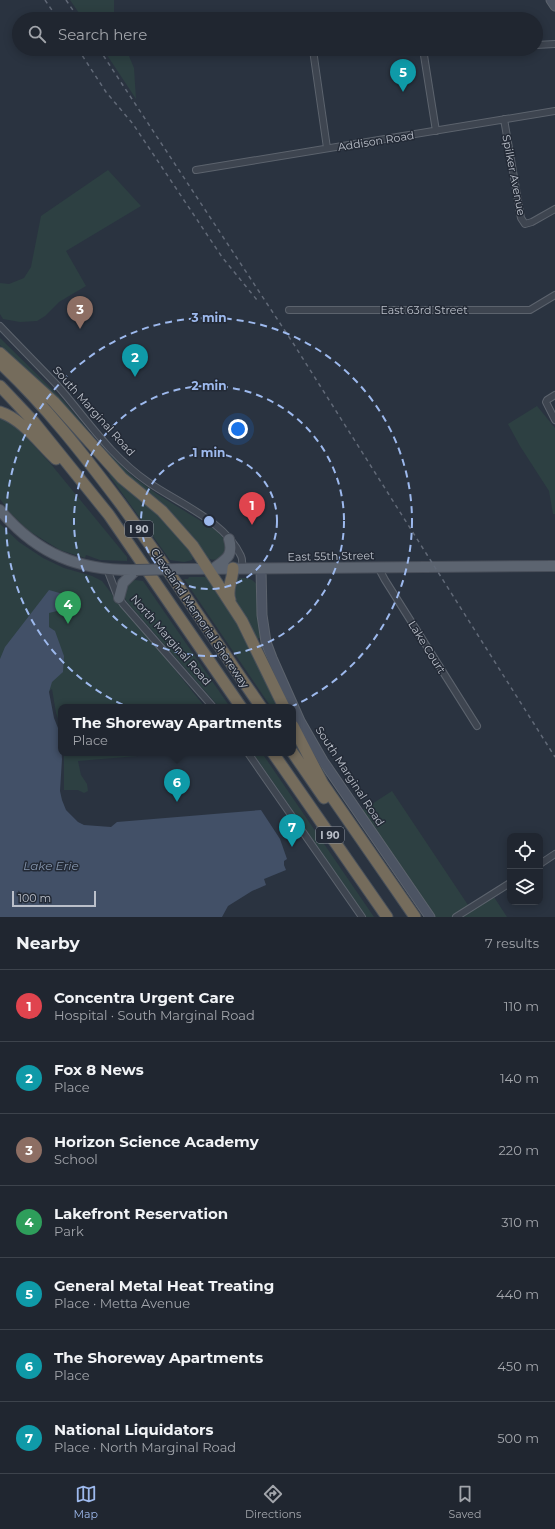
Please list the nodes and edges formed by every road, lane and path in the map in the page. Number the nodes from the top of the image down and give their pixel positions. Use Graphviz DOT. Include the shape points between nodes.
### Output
graph roads {
  1 [pos="551,0"];
  2 [pos="555,6"];
  3 [pos="555,44"];
  4 [pos="543,45"];
  5 [pos="314,56"];
  6 [pos="424,56"];
  7 [pos="555,111"];
  8 [pos="504,119"];
  9 [pos="436,131"];
  10 [pos="327,148"];
  11 [pos="196,170"];
  12 [pos="555,209"];
  13 [pos="555,295"];
  14 [pos="289,310"];
  15 [pos="0,326"];
  16 [pos="0,353"];
  17 [pos="0,363"];
  18 [pos="0,386"];
  19 [pos="555,395"];
  20 [pos="0,412"];
  21 [pos="555,420"];
  22 [pos="93,495"];
  23 [pos="0,510"];
  24 [pos="229,539"];
  25 [pos="555,566"];
  26 [pos="378,567"];
  27 [pos="238,568"];
  28 [pos="261,568"];
  29 [pos="210,569"];
  30 [pos="107,570"];
  31 [pos="133,570"];
  32 [pos="119,598"];
  33 [pos="231,603"];
  34 [pos="210,704"];
  35 [pos="240,704"];
  36 [pos="259,704"];
  37 [pos="283,704"];
  38 [pos="293,704"];
  39 [pos="296,711"];
  40 [pos="478,726"];
  41 [pos="296,732"];
  42 [pos="250,756"];
  43 [pos="275,756"];
  44 [pos="295,756"];
  45 [pos="555,854"];
  46 [pos="543,862"];
  47 [pos="507,885"];
  48 [pos="362,917"];
  49 [pos="387,917"];
  50 [pos="406,917"];
  51 [pos="415,917"];
  52 [pos="430,917"];
  53 [pos="456,917"];
  1 -- 2 [label="street"];
  3 -- 4 [label="street"];
  5 -- 10 [label="street"];
  6 -- 9 [label="street"];
  7 -- 8 [label="street, Addison Road"];
  8 -- 9 [label="street, Addison Road"];
  8 -- 12 [label="street, Spilker Avenue" via="520,218 525,224"];
  9 -- 10 [label="street, Addison Road"];
  10 -- 11 [label="street, Addison Road"];
  13 -- 14 [label="street, East 63rd Street" via="530,310"];
  15 -- 24 [label="street, South Marginal Road" via="57,385 101,440 124,464 214,524"];
  16 -- 29 [label="highway" via="54,402 122,478 166,516"];
  17 -- 36 [label="highway, Cleveland Memorial Shoreway / I 90" via="48,412 88,460 144,536"];
  18 -- 22 [label="highway, Cleveland Memorial Shoreway / I 90" via="34,422"];
  19 -- 21 [label="street" via="547,400 546,404"];
  20 -- 22 [label="highway" via="22,425"];
  22 -- 35 [label="highway, Cleveland Memorial Shoreway / I 90"];
  23 -- 30 [label="main road" via="20,533 48,551 78,564"];
  24 -- 27 [label="street, South Marginal Road" via="242,558"];
  24 -- 29 [label="main road" via="230,554 226,560"];
  25 -- 26 [label="main road, East 55th Street"];
  26 -- 28 [label="main road, East 55th Street"];
  26 -- 40 [label="street, Lake Court"];
  27 -- 28 [label="main road, East 55th Street"];
  27 -- 29 [label="main road, East 55th Street"];
  27 -- 33 [label="highway" via="229,589"];
  28 -- 38 [label="street, South Marginal Road" via="262,619 266,642"];
  29 -- 31 [label="main road, East 55th Street, bridge"];
  29 -- 33 [label="highway"];
  30 -- 31 [label="main road, East 55th Street"];
  30 -- 32 [label="street, North Marginal Road"];
  31 -- 32 [label="main road" via="123,583"];
  32 -- 34 [label="street, North Marginal Road"];
  33 -- 37 [label="highway"];
  39 -- 52 [label="street, South Marginal Road" via="323,761"];
  41 -- 51 [label="highway" via="323,784"];
  42 -- 48 [label="street"];
  43 -- 49 [label="highway, I 90"];
  44 -- 50 [label="highway, I 90"];
  45 -- 46 [label="street"];
  47 -- 53 [label="street"];
}
